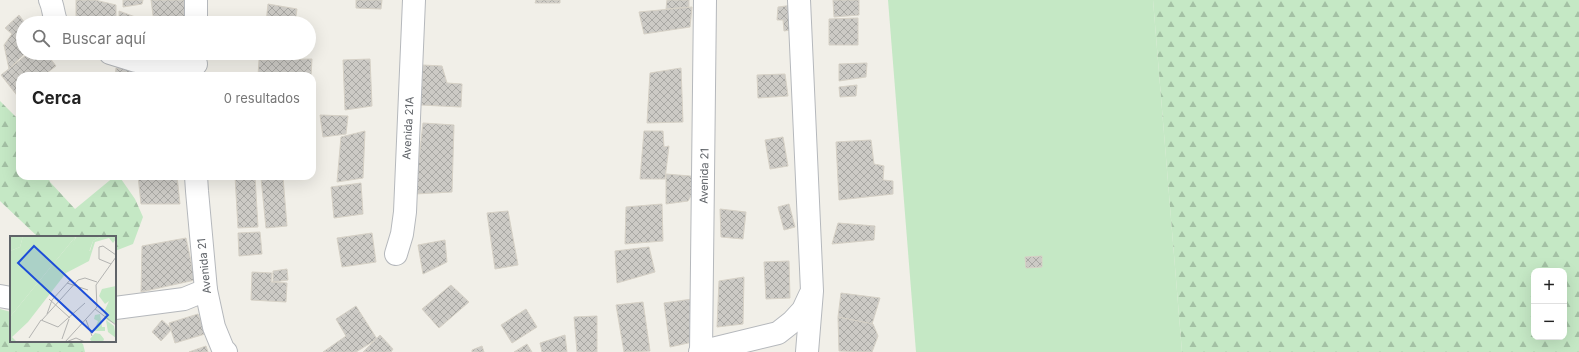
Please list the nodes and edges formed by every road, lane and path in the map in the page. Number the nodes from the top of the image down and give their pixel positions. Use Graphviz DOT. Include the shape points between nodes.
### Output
graph roads {
  1 [pos="50,0"];
  2 [pos="196,0"];
  3 [pos="414,0"];
  4 [pos="705,0"];
  5 [pos="799,0"];
  6 [pos="55,16"];
  7 [pos="196,16"];
  8 [pos="133,60"];
  9 [pos="196,64"];
  10 [pos="196,180"];
  11 [pos="396,254"];
  12 [pos="206,290"];
  13 [pos="812,291"];
  14 [pos="0,296"];
  15 [pos="10,298"];
  16 [pos="116,308"];
  17 [pos="226,352"];
  18 [pos="701,352"];
  19 [pos="807,352"];
  1 -- 6 [label="street"];
  2 -- 7 [label="street"];
  3 -- 11 [label="street, Avenida 21A" via="405,212"];
  4 -- 18 [label="street, Avenida 21"];
  5 -- 13 [label="street"];
  8 -- 9 [label="street"];
  10 -- 12 [label="street, Avenida 21"];
  12 -- 16 [label="street" via="184,300"];
  12 -- 17 [label="street, Avenida 21" via="214,327"];
  13 -- 18 [label="street" via="803,310 778,333"];
  13 -- 19 [label="street"];
  14 -- 15 [label="street"];
}
